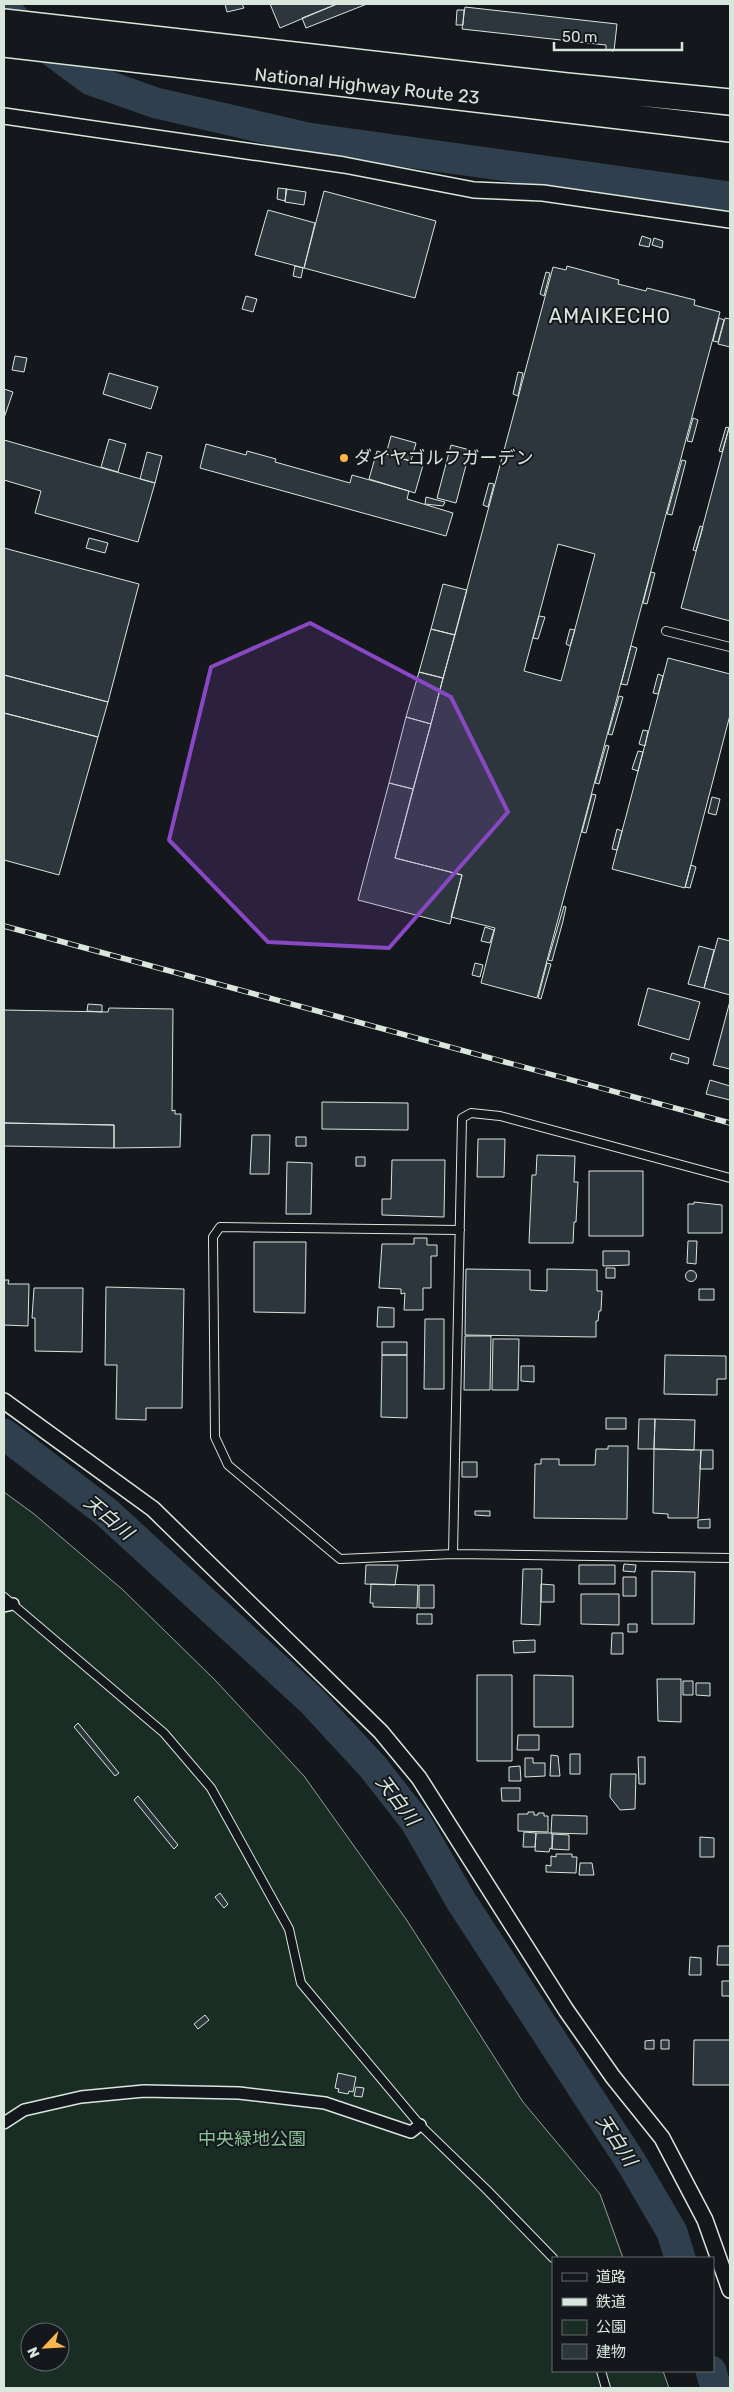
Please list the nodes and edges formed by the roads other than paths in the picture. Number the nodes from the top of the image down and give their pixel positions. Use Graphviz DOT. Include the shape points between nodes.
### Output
graph roads {
  1 [pos="4,22"];
  2 [pos="4,44"];
  3 [pos="565,97"];
  4 [pos="730,102"];
  5 [pos="4,116"];
  6 [pos="730,129"];
  7 [pos="730,220"];
  8 [pos="666,631"];
  9 [pos="730,647"];
  10 [pos="730,1178"];
  11 [pos="460,1230"];
  12 [pos="4,1400"];
  13 [pos="453,1554"];
  14 [pos="730,1558"];
  15 [pos="7,1602"];
  16 [pos="4,2123"];
  17 [pos="420,2125"];
  18 [pos="552,2257"];
  19 [pos="730,2290"];
  20 [pos="601,2372"];
  21 [pos="606,2388"];
  1 -- 3 [label="highway, National Highway Route 23"];
  2 -- 3 [label="highway, National Highway Route 23"];
  3 -- 4 [label="highway, National Highway Route 23"];
  3 -- 6 [label="highway, National Highway Route 23"];
  5 -- 7 [label="street" via="344,165 474,190 543,193"];
  8 -- 9 [label="lane"];
  10 -- 11 [label="lane" via="500,1116 471,1113 462,1118"];
  11 -- 13 [label="lane"];
  11 -- 13 [label="lane" via="220,1227 212,1237 215,1438 228,1465 340,1559"];
  12 -- 19 [label="street" via="153,1509 381,1732 420,1778 571,2017 662,2138 705,2220"];
  13 -- 14 [label="lane"];
  15 -- 17 [label="lane" via="164,1733 211,1788 288,1930 301,1983"];
  16 -- 17 [label="street" via="24,2110 81,2096 144,2091 239,2093 325,2102 411,2132"];
  17 -- 18 [label="lane"];
  20 -- 21 [label="lane"];
}
